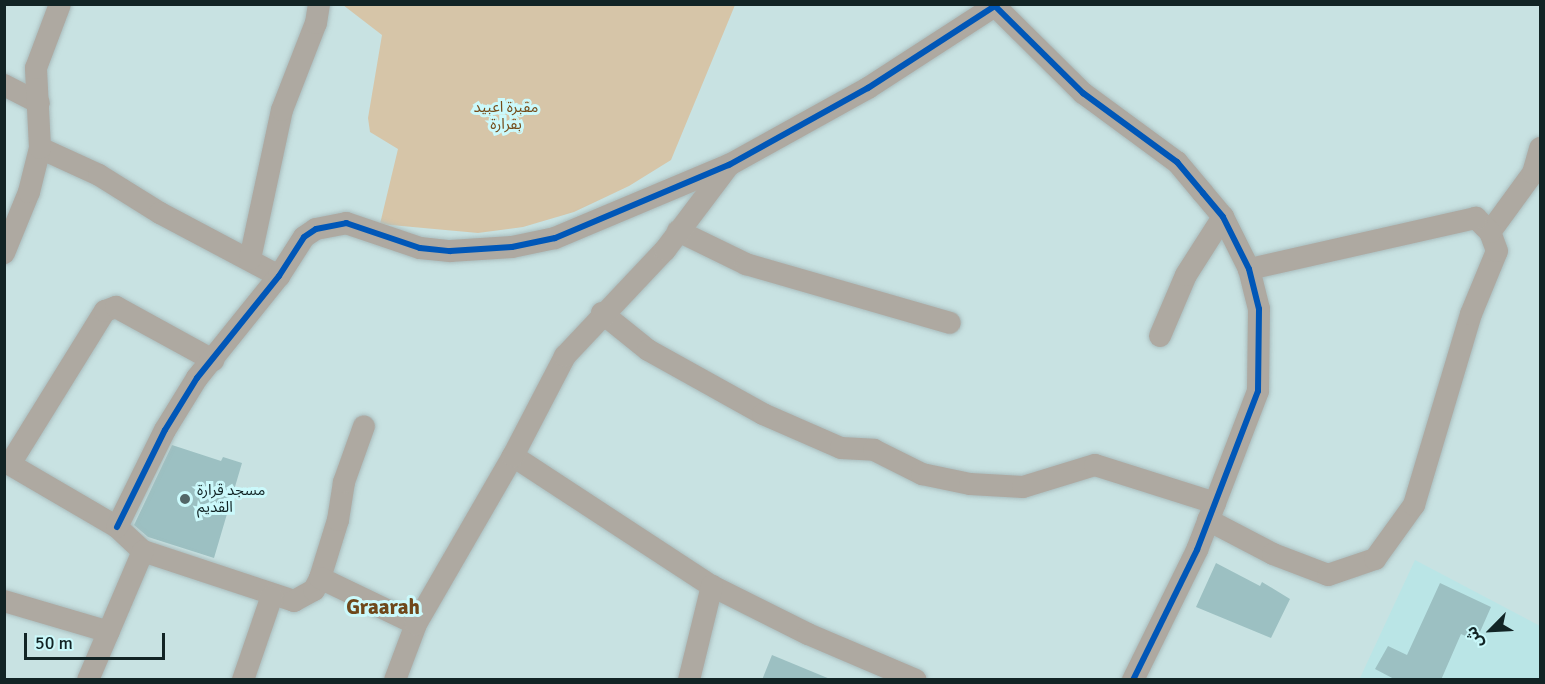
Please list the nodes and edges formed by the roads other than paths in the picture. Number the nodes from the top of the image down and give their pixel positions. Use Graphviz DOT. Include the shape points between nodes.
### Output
graph roads {
  1 [pos="60,4"];
  2 [pos="319,4"];
  3 [pos="997,5"];
  4 [pos="4,85"];
  5 [pos="39,103"];
  6 [pos="40,148"];
  7 [pos="1540,148"];
  8 [pos="729,165"];
  9 [pos="1224,217"];
  10 [pos="678,231"];
  11 [pos="1490,232"];
  12 [pos="4,253"];
  13 [pos="250,259"];
  14 [pos="1249,269"];
  15 [pos="279,276"];
  16 [pos="602,313"];
  17 [pos="950,323"];
  18 [pos="1160,336"];
  19 [pos="213,360"];
  20 [pos="364,426"];
  21 [pos="513,456"];
  22 [pos="7,462"];
  23 [pos="1211,512"];
  24 [pos="117,527"];
  25 [pos="143,551"];
  26 [pos="320,578"];
  27 [pos="712,586"];
  28 [pos="272,596"];
  29 [pos="4,601"];
  30 [pos="416,624"];
  31 [pos="109,632"];
  32 [pos="88,680"];
  33 [pos="243,680"];
  34 [pos="395,680"];
  35 [pos="689,680"];
  36 [pos="916,680"];
  37 [pos="1133,680"];
  1 -- 5 [label="street" via="36,68"];
  2 -- 13 [label="street" via="316,23 282,110"];
  3 -- 8 [label="street" via="868,88"];
  3 -- 9 [label="street" via="1083,93 1177,162"];
  4 -- 5 [label="street"];
  5 -- 6 [label="street"];
  6 -- 12 [label="street" via="29,192"];
  6 -- 13 [label="street" via="99,175 160,213"];
  7 -- 11 [label="street" via="1533,173"];
  8 -- 10 [label="street"];
  8 -- 15 [label="street" via="596,222 512,247 475,251 420,248 346,224 331,223 304,237"];
  9 -- 14 [label="street"];
  9 -- 18 [label="street" via="1186,275"];
  10 -- 16 [label="street" via="665,250"];
  10 -- 17 [label="street" via="746,264"];
  11 -- 14 [label="street" via="1476,218 1460,220"];
  11 -- 23 [label="street" via="1497,251 1471,314 1414,505 1375,559 1328,575 1273,554"];
  13 -- 15 [label="street"];
  14 -- 23 [label="street" via="1261,331 1258,391"];
  15 -- 19 [label="street"];
  16 -- 21 [label="street" via="565,356"];
  16 -- 23 [label="street" via="648,350 763,414 841,448 874,450 922,474 970,484 1023,487 1095,465"];
  19 -- 22 [label="street" via="116,308 105,311"];
  19 -- 24 [label="street" via="165,430"];
  20 -- 26 [label="street" via="346,474 338,520"];
  21 -- 27 [label="street"];
  21 -- 30 [label="street"];
  22 -- 24 [label="street"];
  23 -- 37 [label="street"];
  24 -- 25 [label="street"];
  25 -- 28 [label="street"];
  25 -- 31 [label="street"];
  26 -- 28 [label="street" via="314,590 300,599"];
  26 -- 30 [label="street"];
  27 -- 35 [label="street"];
  27 -- 36 [label="street" via="808,634"];
  28 -- 33 [label="street"];
  29 -- 31 [label="street"];
  30 -- 34 [label="street"];
  31 -- 32 [label="street"];
}
